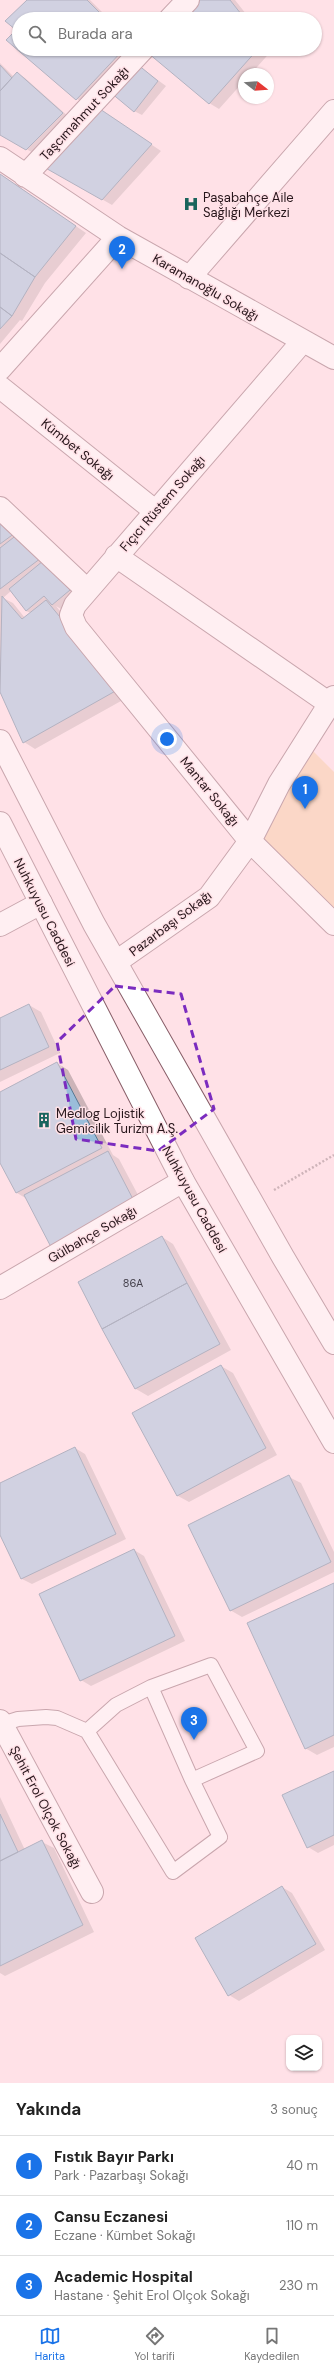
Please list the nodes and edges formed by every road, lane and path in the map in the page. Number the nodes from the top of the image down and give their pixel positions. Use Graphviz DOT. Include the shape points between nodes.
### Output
graph roads {
  1 [pos="188,0"];
  2 [pos="177,12"];
  3 [pos="136,56"];
  4 [pos="334,111"];
  5 [pos="0,158"];
  6 [pos="25,176"];
  7 [pos="118,237"];
  8 [pos="189,278"];
  9 [pos="302,342"];
  10 [pos="334,358"];
  11 [pos="0,370"];
  12 [pos="0,387"];
  13 [pos="0,508"];
  14 [pos="155,511"];
  15 [pos="116,556"];
  16 [pos="87,590"];
  17 [pos="333,702"];
  18 [pos="0,741"];
  19 [pos="0,823"];
  20 [pos="250,841"];
  21 [pos="41,903"];
  22 [pos="334,924"];
  23 [pos="0,925"];
  24 [pos="116,962"];
  25 [pos="334,1154"];
  26 [pos="183,1181"];
  27 [pos="252,1202"];
  28 [pos="0,1288"];
  29 [pos="334,1343"];
  30 [pos="334,1442"];
  31 [pos="151,1687"];
  32 [pos="1,1723"];
  33 [pos="87,1731"];
  34 [pos="192,1780"];
  35 [pos="92,1892"];
  1 -- 2 [label="street"];
  3 -- 6 [label="street, Taşcımahmut Sokağı"];
  4 -- 8 [label="street"];
  5 -- 6 [label="street, Karamanoğlu Sokağı"];
  6 -- 7 [label="street, Karamanoğlu Sokağı"];
  7 -- 8 [label="street, Karamanoğlu Sokağı"];
  7 -- 11 [label="street"];
  8 -- 9 [label="street, Karamanoğlu Sokağı"];
  9 -- 10 [label="street, Karamanoğlu Sokağı"];
  9 -- 14 [label="street, Fıçıcı Rüstem Sokağı"];
  12 -- 14 [label="street, Kümbet Sokağı"];
  13 -- 16 [label="street"];
  14 -- 15 [label="street, Fıçıcı Rüstem Sokağı"];
  15 -- 16 [label="street, Mantar Sokağı"];
  15 -- 17 [label="street, Fıçıcı Rüstem Sokağı"];
  16 -- 20 [label="street, Mantar Sokağı" via="75,604 71,615 76,627"];
  17 -- 20 [label="street, Pazarbaşı Sokağı" via="279,784"];
  18 -- 24 [label="street"];
  19 -- 21 [label="street, Nuhkuyusu Caddesi"];
  20 -- 22 [label="street, Mantar Sokağı"];
  20 -- 24 [label="street, Pazarbaşı Sokağı" via="209,897"];
  21 -- 23 [label="street"];
  21 -- 26 [label="street, Nuhkuyusu Caddesi"];
  24 -- 27 [label="street"];
  25 -- 27 [label="path"];
  26 -- 28 [label="street, Gülbahçe Sokağı"];
  26 -- 30 [label="street, Nuhkuyusu Caddesi"];
  27 -- 29 [label="street"];
  31 -- 33 [label="lane" via="116,1705"];
  31 -- 34 [label="lane"];
  31 -- 34 [label="lane" via="211,1664 257,1751"];
  32 -- 33 [label="lane" via="18,1719 57,1718"];
  32 -- 35 [label="street, Şehit Erol Olçok Sokağı"];
  33 -- 34 [label="lane" via="173,1872 220,1837"];
}
